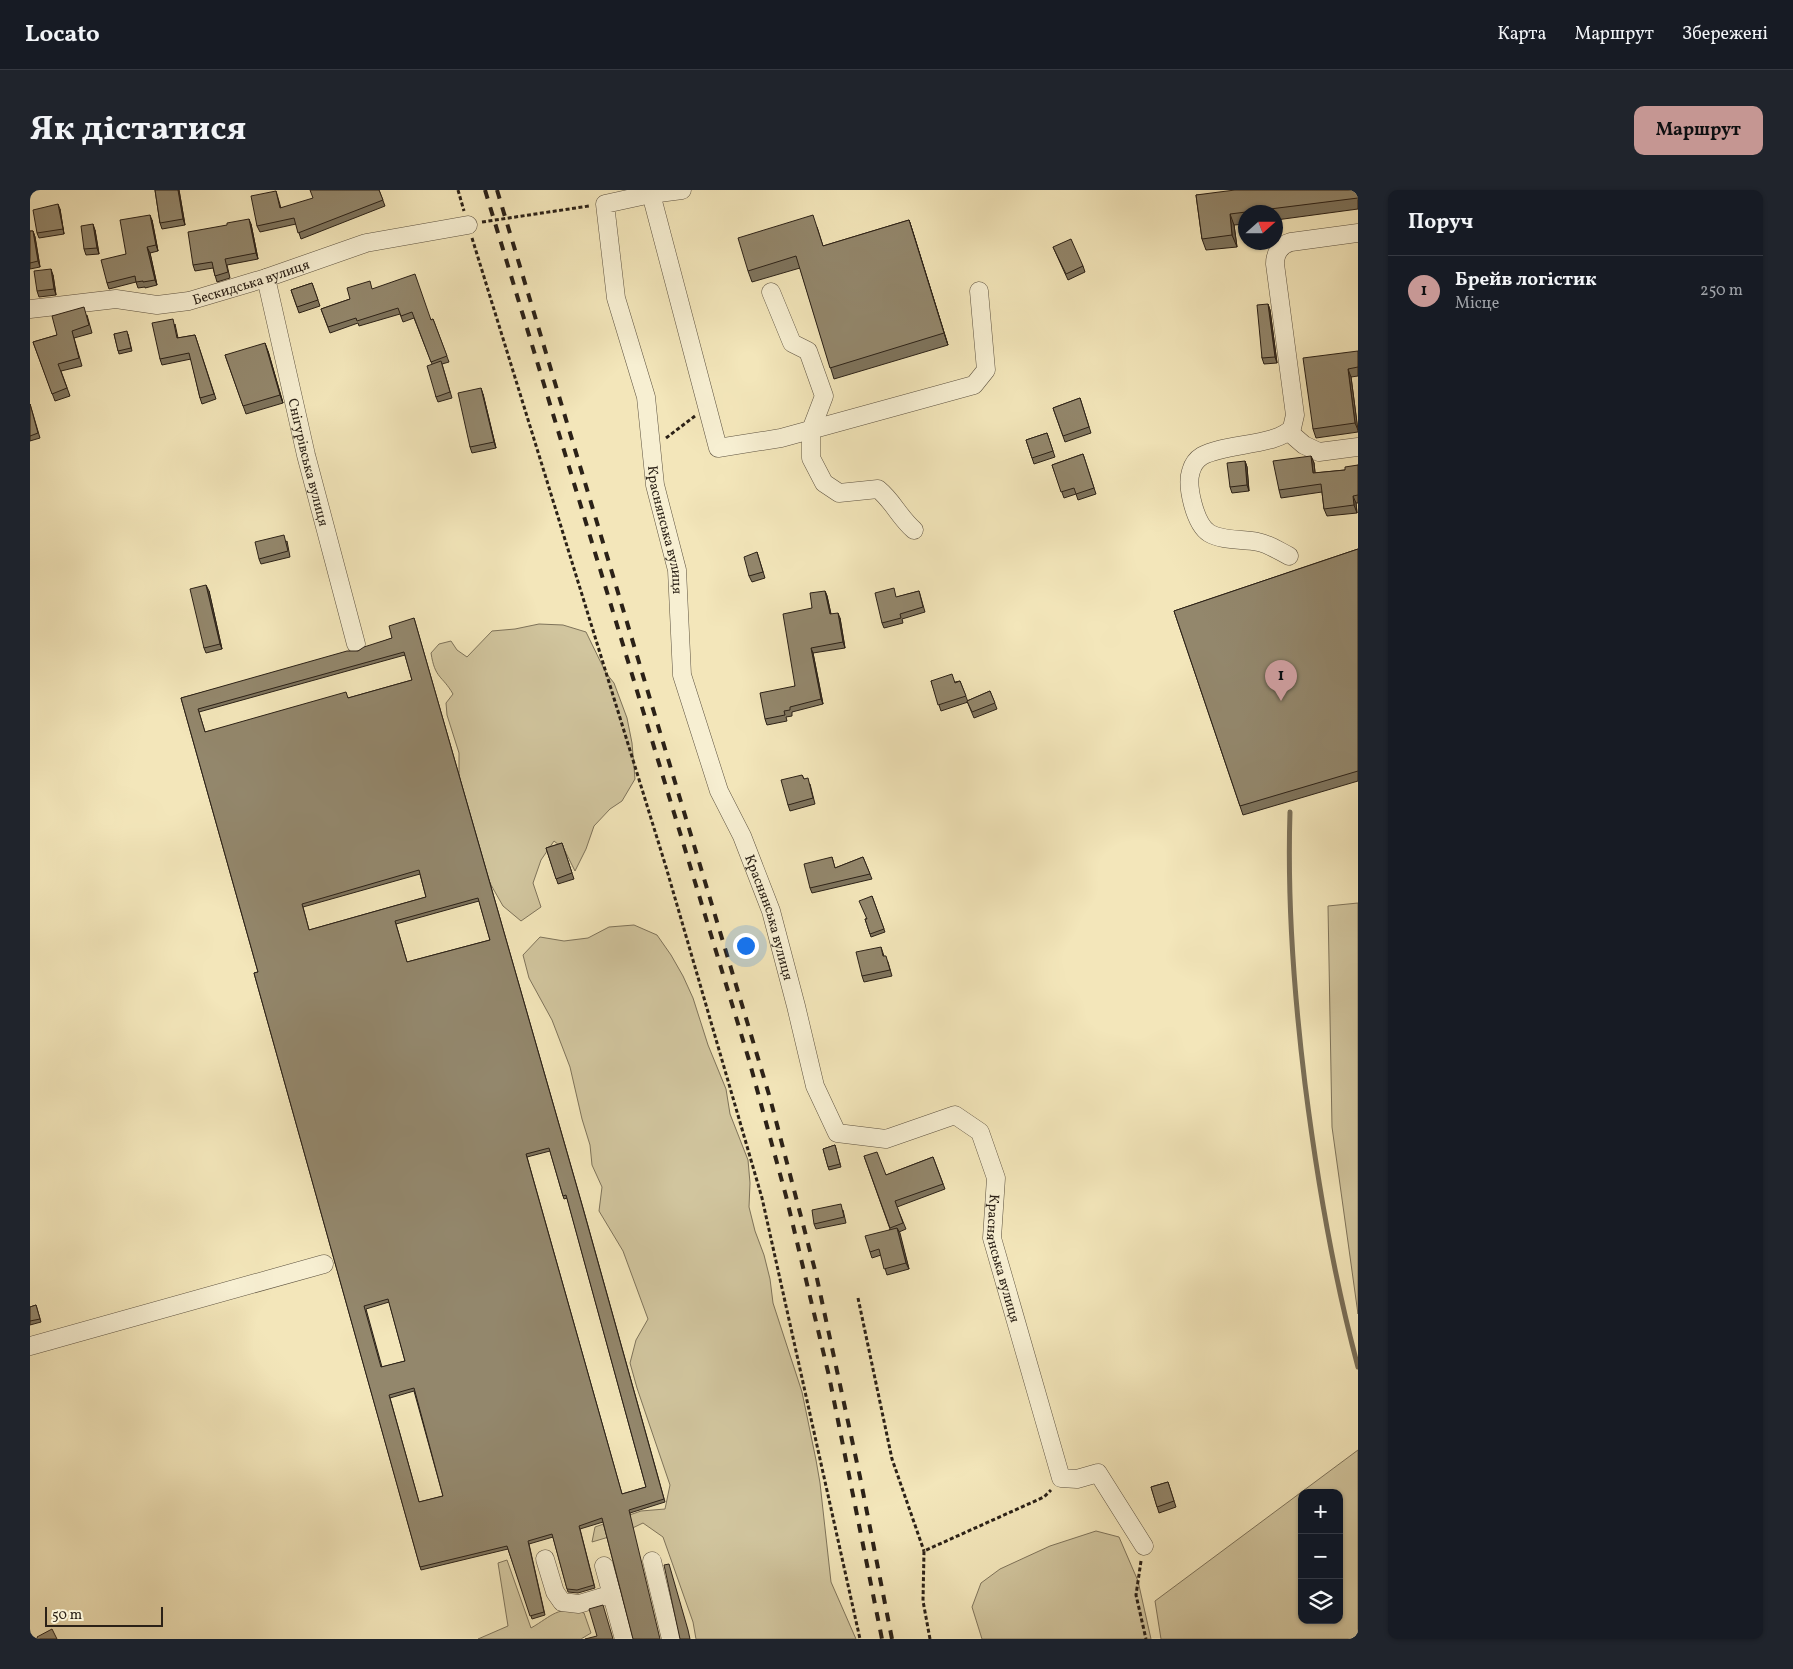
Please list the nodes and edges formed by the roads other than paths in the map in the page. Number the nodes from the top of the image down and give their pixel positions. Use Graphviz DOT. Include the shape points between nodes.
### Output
graph roads {
  1 [pos="682,190"];
  2 [pos="650,192"];
  3 [pos="468,225"];
  4 [pos="1358,233"];
  5 [pos="266,278"];
  6 [pos="979,291"];
  7 [pos="771,292"];
  8 [pos="30,309"];
  9 [pos="811,430"];
  10 [pos="1289,432"];
  11 [pos="1358,447"];
  12 [pos="914,530"];
  13 [pos="1288,556"];
  14 [pos="356,644"];
  15 [pos="324,1264"];
  16 [pos="30,1346"];
  17 [pos="1144,1546"];
  18 [pos="545,1559"];
  19 [pos="652,1561"];
  20 [pos="604,1566"];
  21 [pos="612,1594"];
  22 [pos="624,1639"];
  23 [pos="671,1639"];
  1 -- 2 [label="street"];
  2 -- 9 [label="street" via="718,448"];
  2 -- 17 [label="street, Краснянська вулиця" via="605,204 616,298 646,398 655,486 677,570 682,675 719,791 742,836 771,911 815,1086 837,1133 886,1139 955,1115 980,1132 996,1178 992,1238 1061,1478 1077,1479 1098,1473"];
  3 -- 5 [label="street, Бескидська вулиця" via="366,243"];
  4 -- 10 [label="street" via="1286,244 1276,254 1274,264 1295,415"];
  5 -- 8 [label="street, Бескидська вулиця" via="189,301 157,304 116,299"];
  5 -- 14 [label="street, Снігурівська вулиця" via="306,454"];
  6 -- 9 [label="street" via="986,370 974,385"];
  7 -- 9 [label="street" via="792,342 808,351 824,396"];
  9 -- 12 [label="street" via="811,458 824,483 840,493 878,489"];
  10 -- 11 [label="street" via="1319,452"];
  10 -- 13 [label="street" via="1204,454 1194,464 1190,478 1195,514 1204,529 1214,536 1264,543"];
  15 -- 16 [label="street"];
  18 -- 21 [label="street" via="555,1592 562,1602 579,1604"];
  19 -- 23 [label="street"];
  20 -- 21 [label="street"];
  21 -- 22 [label="street"];
}
